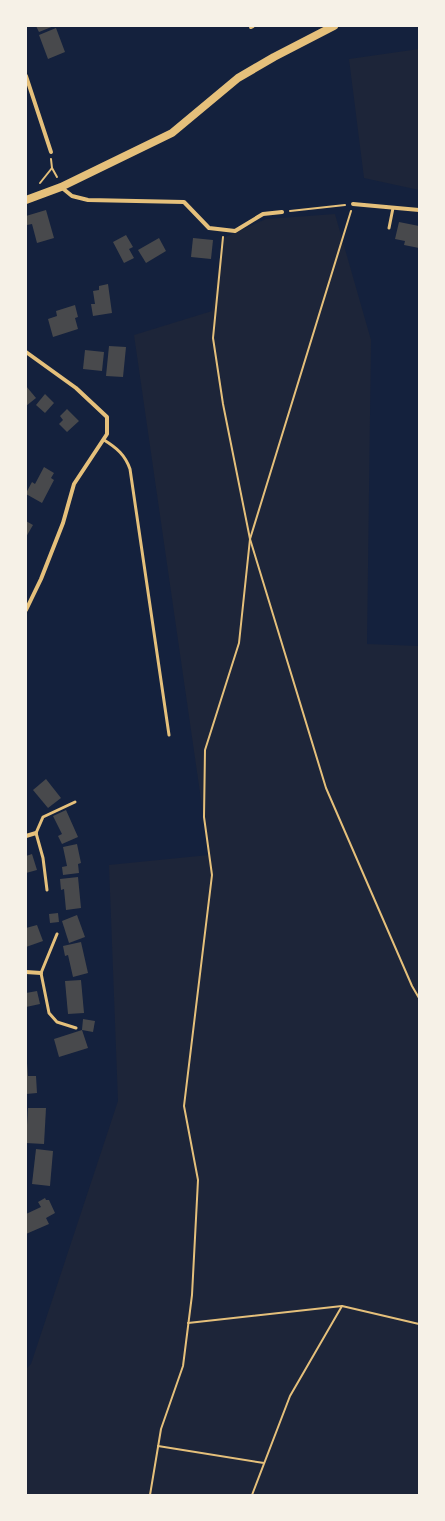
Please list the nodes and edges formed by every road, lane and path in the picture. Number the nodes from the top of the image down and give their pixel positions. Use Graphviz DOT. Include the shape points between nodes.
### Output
graph roads {
  1 [pos="334,26"];
  2 [pos="26,76"];
  3 [pos="51,152"];
  4 [pos="52,168"];
  5 [pos="57,177"];
  6 [pos="39,186"];
  7 [pos="61,187"];
  8 [pos="26,200"];
  9 [pos="353,204"];
  10 [pos="393,208"];
  11 [pos="419,210"];
  12 [pos="282,212"];
  13 [pos="389,228"];
  14 [pos="221,230"];
  15 [pos="26,352"];
  16 [pos="104,440"];
  17 [pos="250,539"];
  18 [pos="26,610"];
  19 [pos="169,735"];
  20 [pos="75,802"];
  21 [pos="36,833"];
  22 [pos="26,836"];
  23 [pos="47,890"];
  24 [pos="57,934"];
  25 [pos="26,972"];
  26 [pos="41,973"];
  27 [pos="419,998"];
  28 [pos="76,1028"];
  29 [pos="342,1306"];
  30 [pos="188,1324"];
  31 [pos="419,1324"];
  32 [pos="158,1446"];
  33 [pos="264,1463"];
  34 [pos="150,1495"];
  35 [pos="252,1495"];
  1 -- 7 [label="main road" via="238,78 172,133"];
  2 -- 3 [label="street"];
  3 -- 4 [label="path"];
  4 -- 5 [label="path"];
  4 -- 6 [label="path"];
  7 -- 8 [label="main road"];
  7 -- 14 [label="street" via="72,196 88,200 184,202 209,228"];
  9 -- 10 [label="street"];
  9 -- 12 [label="path"];
  9 -- 17 [label="path"];
  10 -- 11 [label="street"];
  10 -- 13 [label="lane"];
  12 -- 14 [label="street" via="263,214 235,231"];
  14 -- 17 [label="path" via="223,238 213,338 223,404"];
  15 -- 16 [label="street" via="76,388 107,417 107,434"];
  16 -- 18 [label="street" via="74,484 63,523"];
  16 -- 19 [label="lane" via="120,451 130,469"];
  17 -- 27 [label="path" via="326,788"];
  17 -- 30 [label="path" via="239,643 205,750 204,816 212,875 184,1106 198,1180"];
  20 -- 21 [label="lane" via="43,817"];
  21 -- 22 [label="street"];
  21 -- 23 [label="lane" via="43,858"];
  24 -- 26 [label="lane"];
  25 -- 26 [label="street"];
  26 -- 28 [label="lane" via="49,1013 57,1022"];
  29 -- 30 [label="path"];
  29 -- 31 [label="path"];
  29 -- 33 [label="path" via="290,1396"];
  30 -- 32 [label="path" via="183,1366 161,1429"];
  32 -- 33 [label="path"];
  32 -- 34 [label="path"];
  33 -- 35 [label="path"];
}
